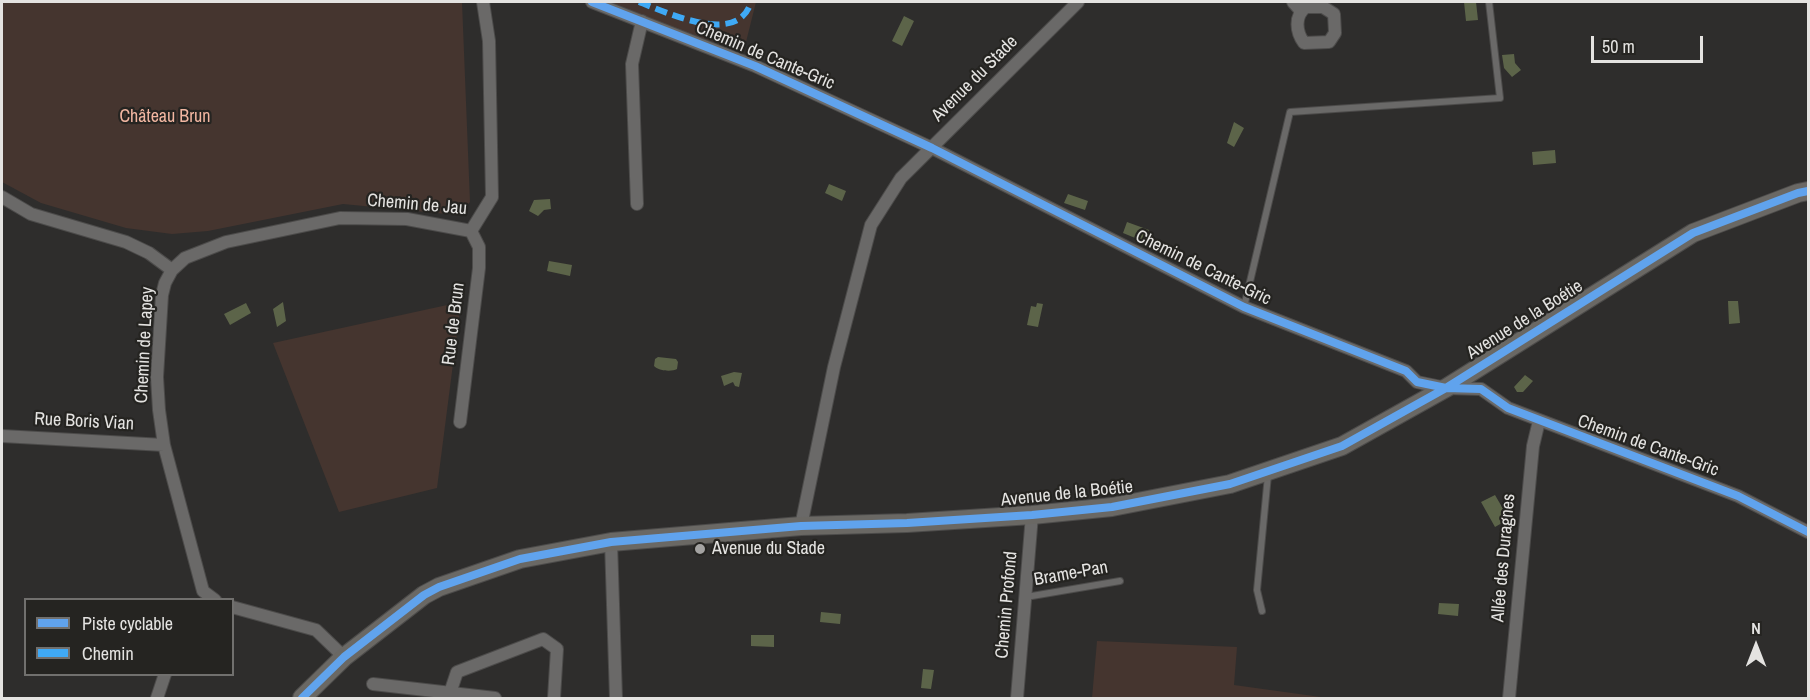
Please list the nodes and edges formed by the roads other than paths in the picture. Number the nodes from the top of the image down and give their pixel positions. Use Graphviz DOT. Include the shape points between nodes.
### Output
graph roads {
  1 [pos="483,2"];
  2 [pos="592,2"];
  3 [pos="1078,2"];
  4 [pos="1490,2"];
  5 [pos="642,21"];
  6 [pos="932,148"];
  7 [pos="1809,191"];
  8 [pos="2,197"];
  9 [pos="637,204"];
  10 [pos="471,231"];
  11 [pos="172,270"];
  12 [pos="1244,307"];
  13 [pos="1446,388"];
  14 [pos="1539,421"];
  15 [pos="460,422"];
  16 [pos="2,436"];
  17 [pos="164,445"];
  18 [pos="1269,471"];
  19 [pos="1032,515"];
  20 [pos="801,526"];
  21 [pos="1809,532"];
  22 [pos="611,542"];
  23 [pos="1120,581"];
  24 [pos="201,595"];
  25 [pos="1026,597"];
  26 [pos="234,608"];
  27 [pos="1262,611"];
  28 [pos="344,657"];
  29 [pos="165,676"];
  30 [pos="373,684"];
  31 [pos="450,693"];
  32 [pos="306,697"];
  33 [pos="156,699"];
  34 [pos="495,699"];
  35 [pos="554,699"];
  36 [pos="616,699"];
  37 [pos="1017,699"];
  38 [pos="1509,699"];
  1 -- 10 [label="street, Chemin de Jau" via="489,41 492,196"];
  2 -- 5 [label="street, Chemin de Cante-Gric"];
  3 -- 6 [label="street, Avenue du Stade"];
  4 -- 12 [label="lane" via="1500,98 1290,112"];
  5 -- 6 [label="street, Chemin de Cante-Gric" via="755,66"];
  5 -- 9 [label="street" via="632,64"];
  6 -- 12 [label="street, Chemin de Cante-Gric"];
  6 -- 20 [label="street, Avenue du Stade" via="901,178 869,232 834,367"];
  7 -- 13 [label="main road, Avenue de la Boétie" via="1694,233"];
  8 -- 11 [label="street, Chemin de Lapey" via="31,214 126,242"];
  10 -- 11 [label="street, Chemin de Jau" via="407,219 340,218 226,242 185,258"];
  10 -- 15 [label="street, Rue de Brun" via="479,247 479,268"];
  11 -- 17 [label="street, Chemin de Lapey" via="162,295 158,377"];
  12 -- 13 [label="street, Chemin de Cante-Gric" via="1406,371 1417,382"];
  13 -- 14 [label="street, Chemin de Cante-Gric" via="1481,390 1508,408"];
  13 -- 18 [label="main road, Avenue de la Boétie" via="1342,446"];
  14 -- 21 [label="street, Chemin de Cante-Gric" via="1738,496"];
  14 -- 38 [label="street, Allée des Duragnes" via="1533,446"];
  16 -- 17 [label="street, Rue Boris Vian"];
  17 -- 24 [label="street, Chemin de Lapey"];
  18 -- 19 [label="main road, Avenue de la Boétie" via="1230,484 1113,507"];
  18 -- 27 [label="lane" via="1257,590"];
  19 -- 20 [label="main road, Avenue de la Boétie"];
  19 -- 25 [label="street, Chemin Profond"];
  20 -- 22 [label="main road, Avenue de la Boétie"];
  22 -- 28 [label="main road, Avenue de la Boétie" via="520,559 439,587"];
  22 -- 36 [label="street"];
  23 -- 25 [label="lane, Brame-Pan"];
  25 -- 37 [label="street, Chemin Profond"];
  26 -- 28 [label="street" via="316,630"];
  28 -- 32 [label="main road, Avenue de la Boétie"];
  29 -- 33 [label="street"];
  30 -- 31 [label="street"];
  31 -- 34 [label="street"];
  31 -- 35 [label="street" via="457,672 543,639 557,649"];
}
